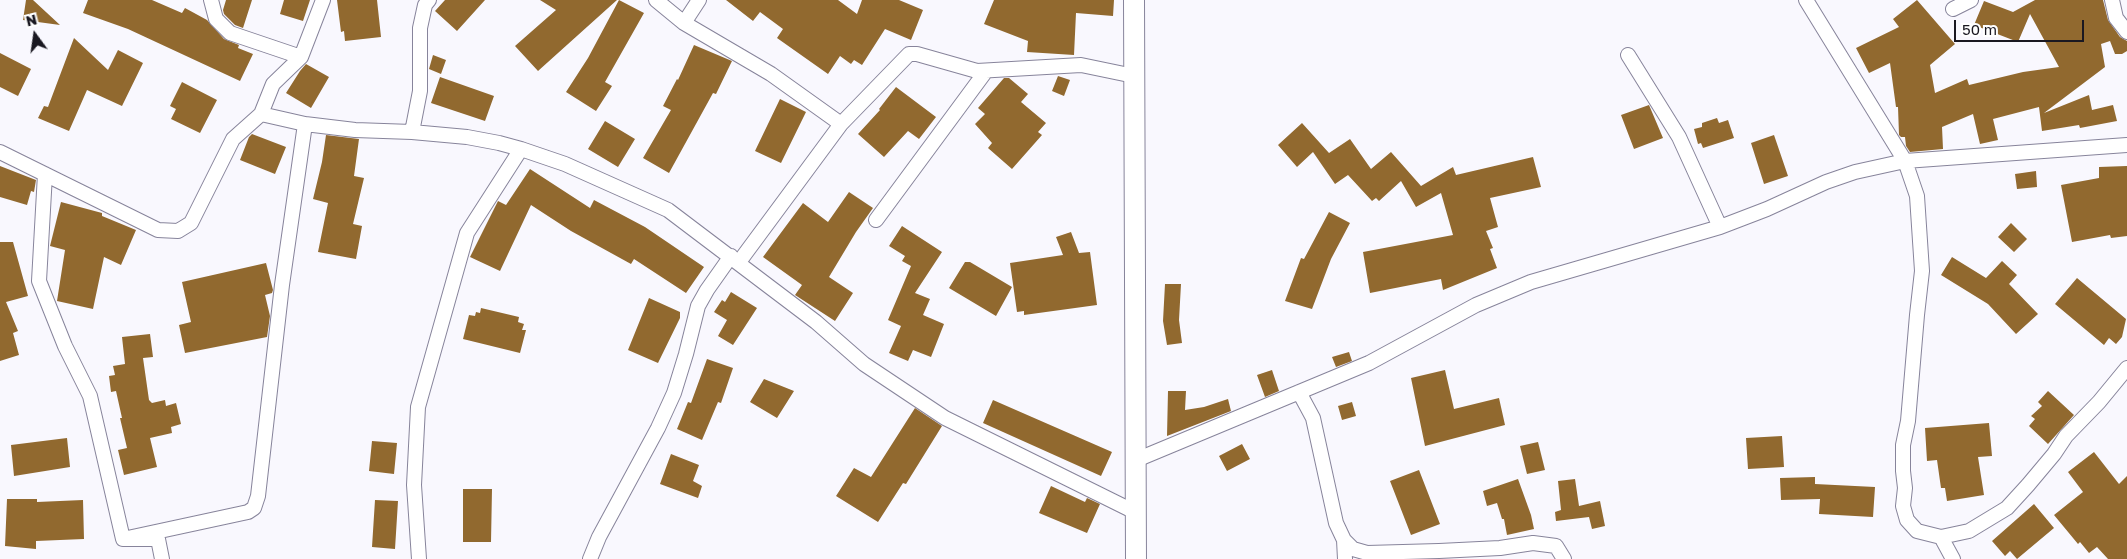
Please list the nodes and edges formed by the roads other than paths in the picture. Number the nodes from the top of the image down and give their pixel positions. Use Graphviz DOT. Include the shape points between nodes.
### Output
graph roads {
  1 [pos="211,0"];
  2 [pos="323,0"];
  3 [pos="429,0"];
  4 [pos="656,0"];
  5 [pos="699,0"];
  6 [pos="1134,0"];
  7 [pos="1806,0"];
  8 [pos="1972,0"];
  9 [pos="2112,0"];
  10 [pos="1954,9"];
  11 [pos="684,23"];
  12 [pos="2127,32"];
  13 [pos="1628,55"];
  14 [pos="301,57"];
  15 [pos="986,70"];
  16 [pos="1134,76"];
  17 [pos="261,114"];
  18 [pos="305,124"];
  19 [pos="841,124"];
  20 [pos="412,132"];
  21 [pos="2127,145"];
  22 [pos="521,148"];
  23 [pos="0,152"];
  24 [pos="1905,161"];
  25 [pos="45,174"];
  26 [pos="876,220"];
  27 [pos="1720,227"];
  28 [pos="735,259"];
  29 [pos="2127,368"];
  30 [pos="1298,392"];
  31 [pos="1136,460"];
  32 [pos="1137,513"];
  33 [pos="1941,537"];
  34 [pos="123,539"];
  35 [pos="1344,540"];
  36 [pos="162,559"];
  37 [pos="419,559"];
  38 [pos="590,559"];
  39 [pos="1136,559"];
  40 [pos="1345,559"];
  41 [pos="1564,559"];
  42 [pos="1953,559"];
  1 -- 14 [label="street" via="216,19 230,33"];
  2 -- 14 [label="street"];
  3 -- 20 [label="street" via="420,28 420,91"];
  4 -- 11 [label="street"];
  5 -- 11 [label="street"];
  6 -- 16 [label="main road"];
  7 -- 24 [label="street"];
  8 -- 10 [label="street"];
  9 -- 12 [label="street" via="2116,18"];
  11 -- 19 [label="street" via="771,74"];
  13 -- 27 [label="street" via="1679,137"];
  14 -- 17 [label="street" via="273,84"];
  15 -- 16 [label="street" via="1081,65"];
  15 -- 19 [label="street" via="977,71 909,54"];
  15 -- 26 [label="street"];
  16 -- 31 [label="main road"];
  17 -- 18 [label="street"];
  17 -- 25 [label="street" via="233,139 191,223 178,231 158,230"];
  18 -- 20 [label="street"];
  18 -- 34 [label="street" via="254,508 248,512"];
  19 -- 28 [label="street"];
  20 -- 22 [label="street" via="467,137"];
  21 -- 24 [label="street"];
  22 -- 28 [label="street" via="668,210"];
  22 -- 37 [label="street" via="467,233 418,407 414,485"];
  23 -- 25 [label="street"];
  24 -- 27 [label="street" via="1826,182"];
  24 -- 33 [label="street" via="1917,196 1922,272 1903,445 1903,506 1917,531"];
  25 -- 34 [label="street" via="39,281 65,346 90,396"];
  27 -- 30 [label="street" via="1531,282 1476,305 1369,363"];
  28 -- 32 [label="street" via="864,364 945,418"];
  28 -- 38 [label="street" via="698,306 674,393"];
  29 -- 33 [label="street" via="2007,508 1969,531"];
  30 -- 31 [label="street"];
  30 -- 35 [label="street" via="1313,418 1336,523"];
  31 -- 32 [label="main road"];
  32 -- 39 [label="main road"];
  33 -- 42 [label="street"];
  34 -- 36 [label="street" via="158,539"];
  35 -- 40 [label="street"];
  35 -- 41 [label="street" via="1353,549 1367,553 1500,548 1533,543 1556,546"];
}
